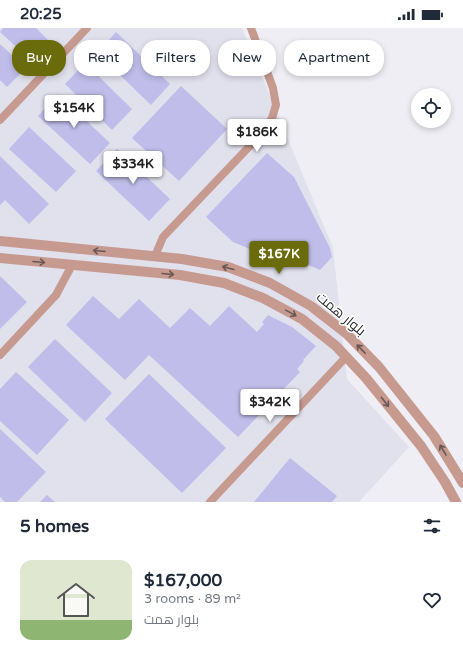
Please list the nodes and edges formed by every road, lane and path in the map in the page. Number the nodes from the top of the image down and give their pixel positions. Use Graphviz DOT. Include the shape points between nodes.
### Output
graph roads {
  1 [pos="87,28"];
  2 [pos="251,28"];
  3 [pos="0,120"];
  4 [pos="0,242"];
  5 [pos="155,256"];
  6 [pos="0,258"];
  7 [pos="72,265"];
  8 [pos="0,355"];
  9 [pos="346,357"];
  10 [pos="463,483"];
  11 [pos="210,502"];
  12 [pos="456,502"];
  1 -- 3 [label="street"];
  2 -- 5 [label="street" via="273,88 276,105 272,118 265,130 163,237"];
  5 -- 4 [label="street, بلوار همت, one-way"];
  10 -- 5 [label="street, بلوار همت, one-way" via="434,436 379,367 347,334 311,306 270,283 228,268 182,258"];
  6 -- 7 [label="street, بلوار همت, one-way"];
  7 -- 8 [label="street" via="56,295"];
  7 -- 9 [label="street, بلوار همت, one-way" via="180,275 224,284 263,298 302,320"];
  9 -- 11 [label="street"];
  9 -- 12 [label="street, بلوار همت, one-way" via="421,446"];
}
